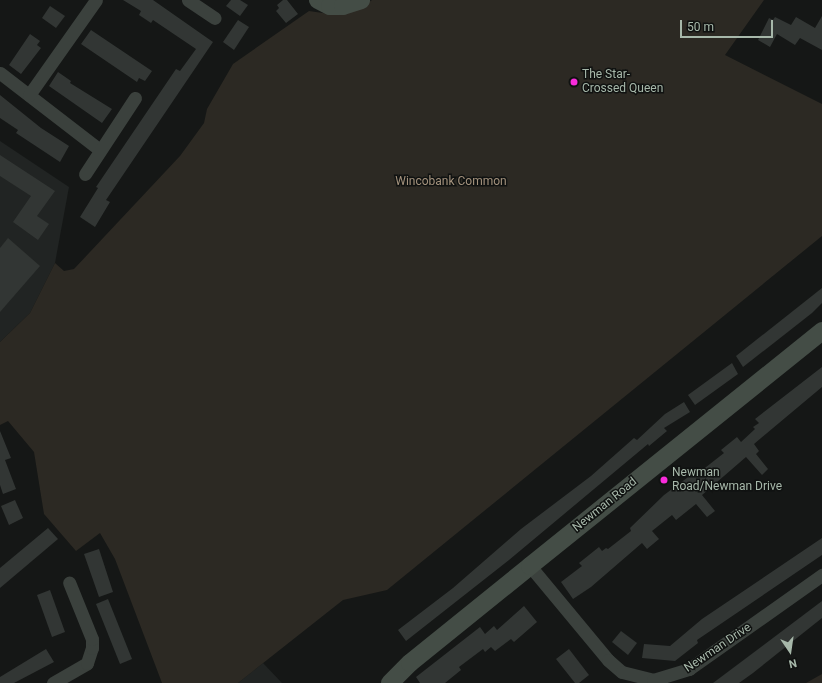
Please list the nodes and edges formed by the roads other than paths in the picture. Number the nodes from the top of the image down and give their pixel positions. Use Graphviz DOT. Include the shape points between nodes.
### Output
graph roads {
  1 [pos="96,0"];
  2 [pos="188,0"];
  3 [pos="318,0"];
  4 [pos="361,0"];
  5 [pos="215,18"];
  6 [pos="0,73"];
  7 [pos="30,95"];
  8 [pos="135,98"];
  9 [pos="100,150"];
  10 [pos="85,174"];
  11 [pos="822,331"];
  12 [pos="530,566"];
  13 [pos="822,575"];
  14 [pos="69,582"];
  15 [pos="398,680"];
  16 [pos="53,683"];
  1 -- 7 [label="street"];
  2 -- 5 [label="street"];
  3 -- 4 [label="street" via="330,6 343,6"];
  6 -- 7 [label="street"];
  7 -- 9 [label="street"];
  8 -- 9 [label="street"];
  9 -- 10 [label="street"];
  11 -- 12 [label="street, Newman Road"];
  12 -- 13 [label="street, Newman Drive" via="608,660 622,672 653,680 689,669"];
  12 -- 15 [label="street, Newman Road"];
  14 -- 16 [label="street" via="92,639 92,648 87,663"];
}
